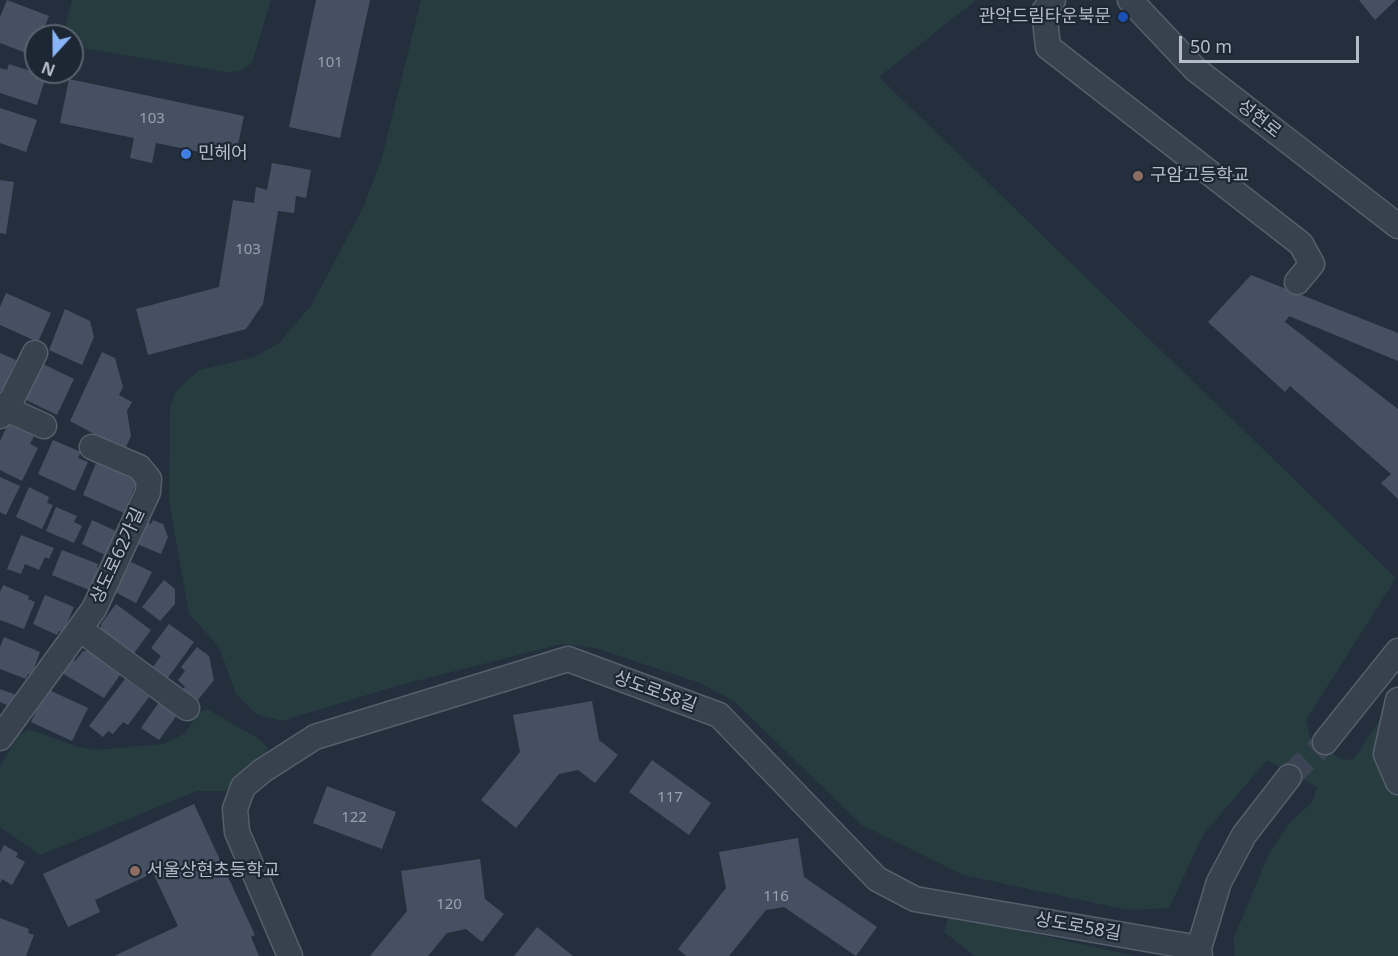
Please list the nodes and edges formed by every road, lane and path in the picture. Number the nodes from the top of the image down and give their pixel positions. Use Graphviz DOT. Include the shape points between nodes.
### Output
graph roads {
  1 [pos="1053,0"];
  2 [pos="1131,0"];
  3 [pos="1398,226"];
  4 [pos="1298,282"];
  5 [pos="35,353"];
  6 [pos="1,410"];
  7 [pos="44,426"];
  8 [pos="92,447"];
  9 [pos="81,630"];
  10 [pos="1398,651"];
  11 [pos="1398,700"];
  12 [pos="188,708"];
  13 [pos="0,738"];
  14 [pos="1325,742"];
  15 [pos="1289,777"];
  16 [pos="1398,782"];
  17 [pos="1200,952"];
  18 [pos="290,956"];
  1 -- 4 [label="street" via="1044,11 1048,47 1300,244 1312,264"];
  2 -- 3 [label="street, 성현로" via="1195,69"];
  5 -- 6 [label="street" via="14,397"];
  6 -- 7 [label="street"];
  8 -- 9 [label="street, 상도로62가길" via="140,467 149,480 148,492 110,580"];
  9 -- 12 [label="street"];
  9 -- 13 [label="street, 상도로62가길"];
  10 -- 14 [label="street"];
  11 -- 16 [label="street" via="1386,754"];
  15 -- 17 [label="street" via="1244,835 1219,882"];
  17 -- 18 [label="street, 상도로58길" via="915,899 877,879 719,715 568,659 315,737 243,787 235,808 237,832"];
}
